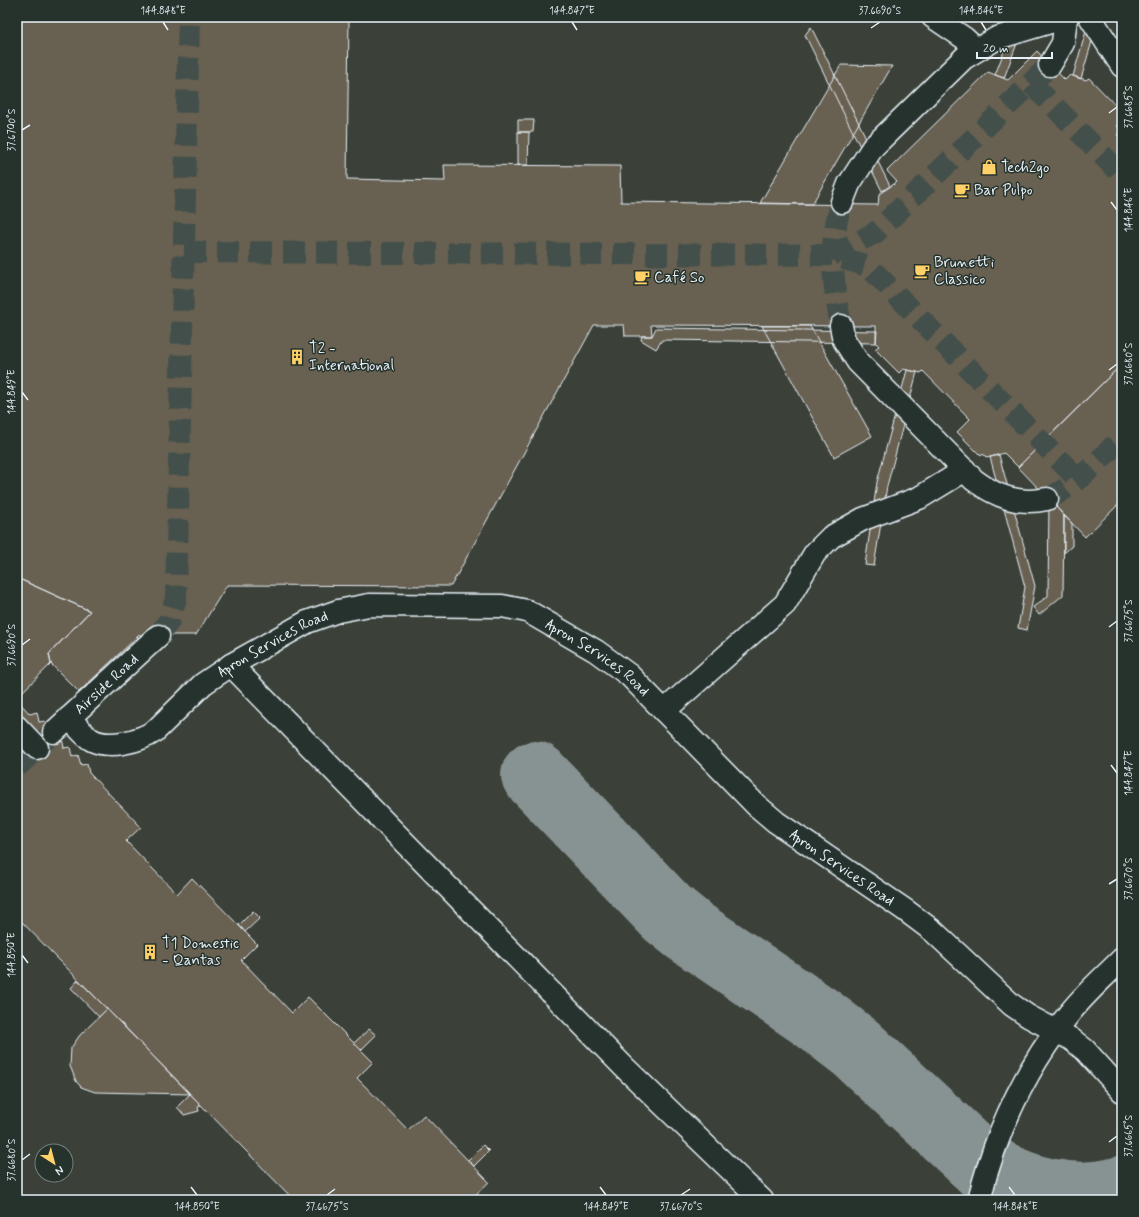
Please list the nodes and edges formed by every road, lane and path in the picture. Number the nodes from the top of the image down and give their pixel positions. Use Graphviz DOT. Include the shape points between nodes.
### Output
graph roads {
  1 [pos="933,17"];
  2 [pos="1066,17"];
  3 [pos="1090,17"];
  4 [pos="976,49"];
  5 [pos="1050,65"];
  6 [pos="1122,66"];
  7 [pos="842,202"];
  8 [pos="841,326"];
  9 [pos="965,470"];
  10 [pos="1047,499"];
  11 [pos="158,636"];
  12 [pos="231,665"];
  13 [pos="664,711"];
  14 [pos="62,725"];
  15 [pos="17,727"];
  16 [pos="36,748"];
  17 [pos="1122,959"];
  18 [pos="1056,1030"];
  19 [pos="1122,1090"];
  20 [pos="762,1200"];
  21 [pos="979,1200"];
  1 -- 4 [label="lane"];
  2 -- 4 [label="lane" via="997,38"];
  2 -- 5 [label="lane" via="1063,43"];
  3 -- 6 [label="lane"];
  4 -- 7 [label="lane" via="950,70 873,147 849,184"];
  8 -- 9 [label="lane" via="844,340 858,362"];
  9 -- 10 [label="lane" via="989,491 1006,499 1024,502"];
  9 -- 13 [label="lane" via="919,498 863,519 831,537 815,553 785,604"];
  11 -- 14 [label="lane, Airside Road"];
  12 -- 13 [label="lane, Apron Services Road" via="307,622 338,611 369,605 502,606 526,611 596,651 629,675"];
  12 -- 14 [label="lane, Apron Services Road" via="203,684 146,737 111,744 100,743"];
  12 -- 20 [label="lane" via="624,1067"];
  13 -- 18 [label="lane, Apron Services Road" via="756,805 776,822 905,910 933,931 1012,1005"];
  15 -- 16 [label="lane"];
  17 -- 18 [label="lane"];
  18 -- 19 [label="lane, Apron Services Road" via="1085,1050"];
  18 -- 21 [label="lane" via="1030,1071 1004,1123"];
}
